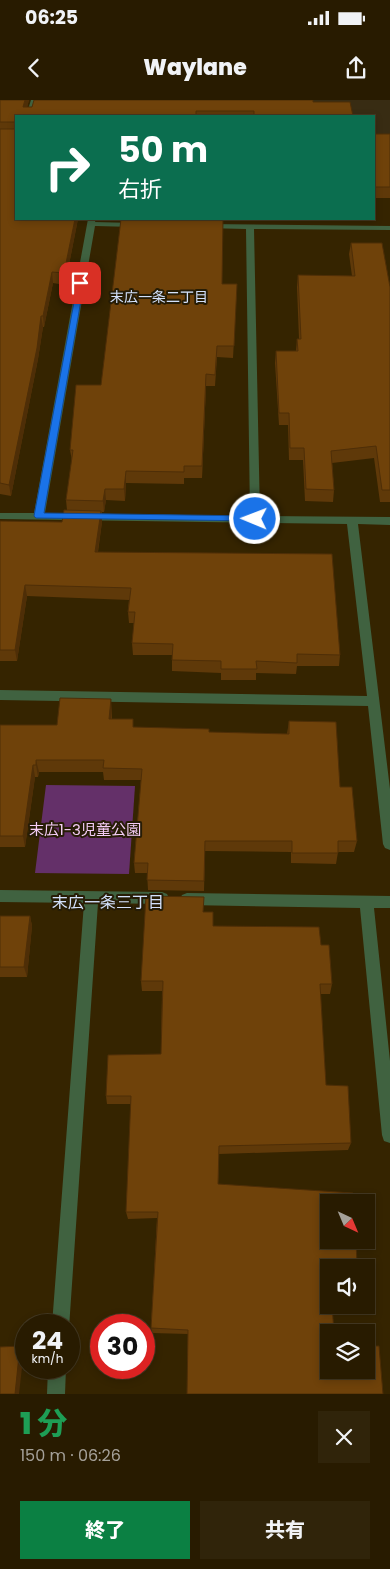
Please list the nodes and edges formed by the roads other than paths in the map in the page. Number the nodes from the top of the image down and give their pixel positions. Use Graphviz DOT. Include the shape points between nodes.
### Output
graph roads {
  1 [pos="34,100"];
  2 [pos="29,115"];
  3 [pos="91,222"];
  4 [pos="141,225"];
  5 [pos="200,226"];
  6 [pos="250,227"];
  7 [pos="390,228"];
  8 [pos="0,516"];
  9 [pos="39,516"];
  10 [pos="255,519"];
  11 [pos="352,520"];
  12 [pos="390,521"];
  13 [pos="0,695"];
  14 [pos="372,701"];
  15 [pos="390,844"];
  16 [pos="0,896"];
  17 [pos="92,897"];
  18 [pos="366,902"];
  19 [pos="390,902"];
  20 [pos="390,1135"];
  21 [pos="61,1314"];
  22 [pos="57,1379"];
  23 [pos="56,1394"];
  1 -- 2 [label="street"];
  3 -- 4 [label="street"];
  3 -- 9 [label="street"];
  5 -- 6 [label="street"];
  6 -- 7 [label="street"];
  6 -- 10 [label="street"];
  8 -- 9 [label="street"];
  9 -- 10 [label="street"];
  10 -- 11 [label="street"];
  11 -- 12 [label="street"];
  11 -- 14 [label="street"];
  13 -- 14 [label="street"];
  14 -- 15 [label="street"];
  16 -- 17 [label="street"];
  17 -- 18 [label="street"];
  17 -- 21 [label="street"];
  18 -- 19 [label="street"];
  18 -- 20 [label="street"];
  22 -- 23 [label="street"];
}
